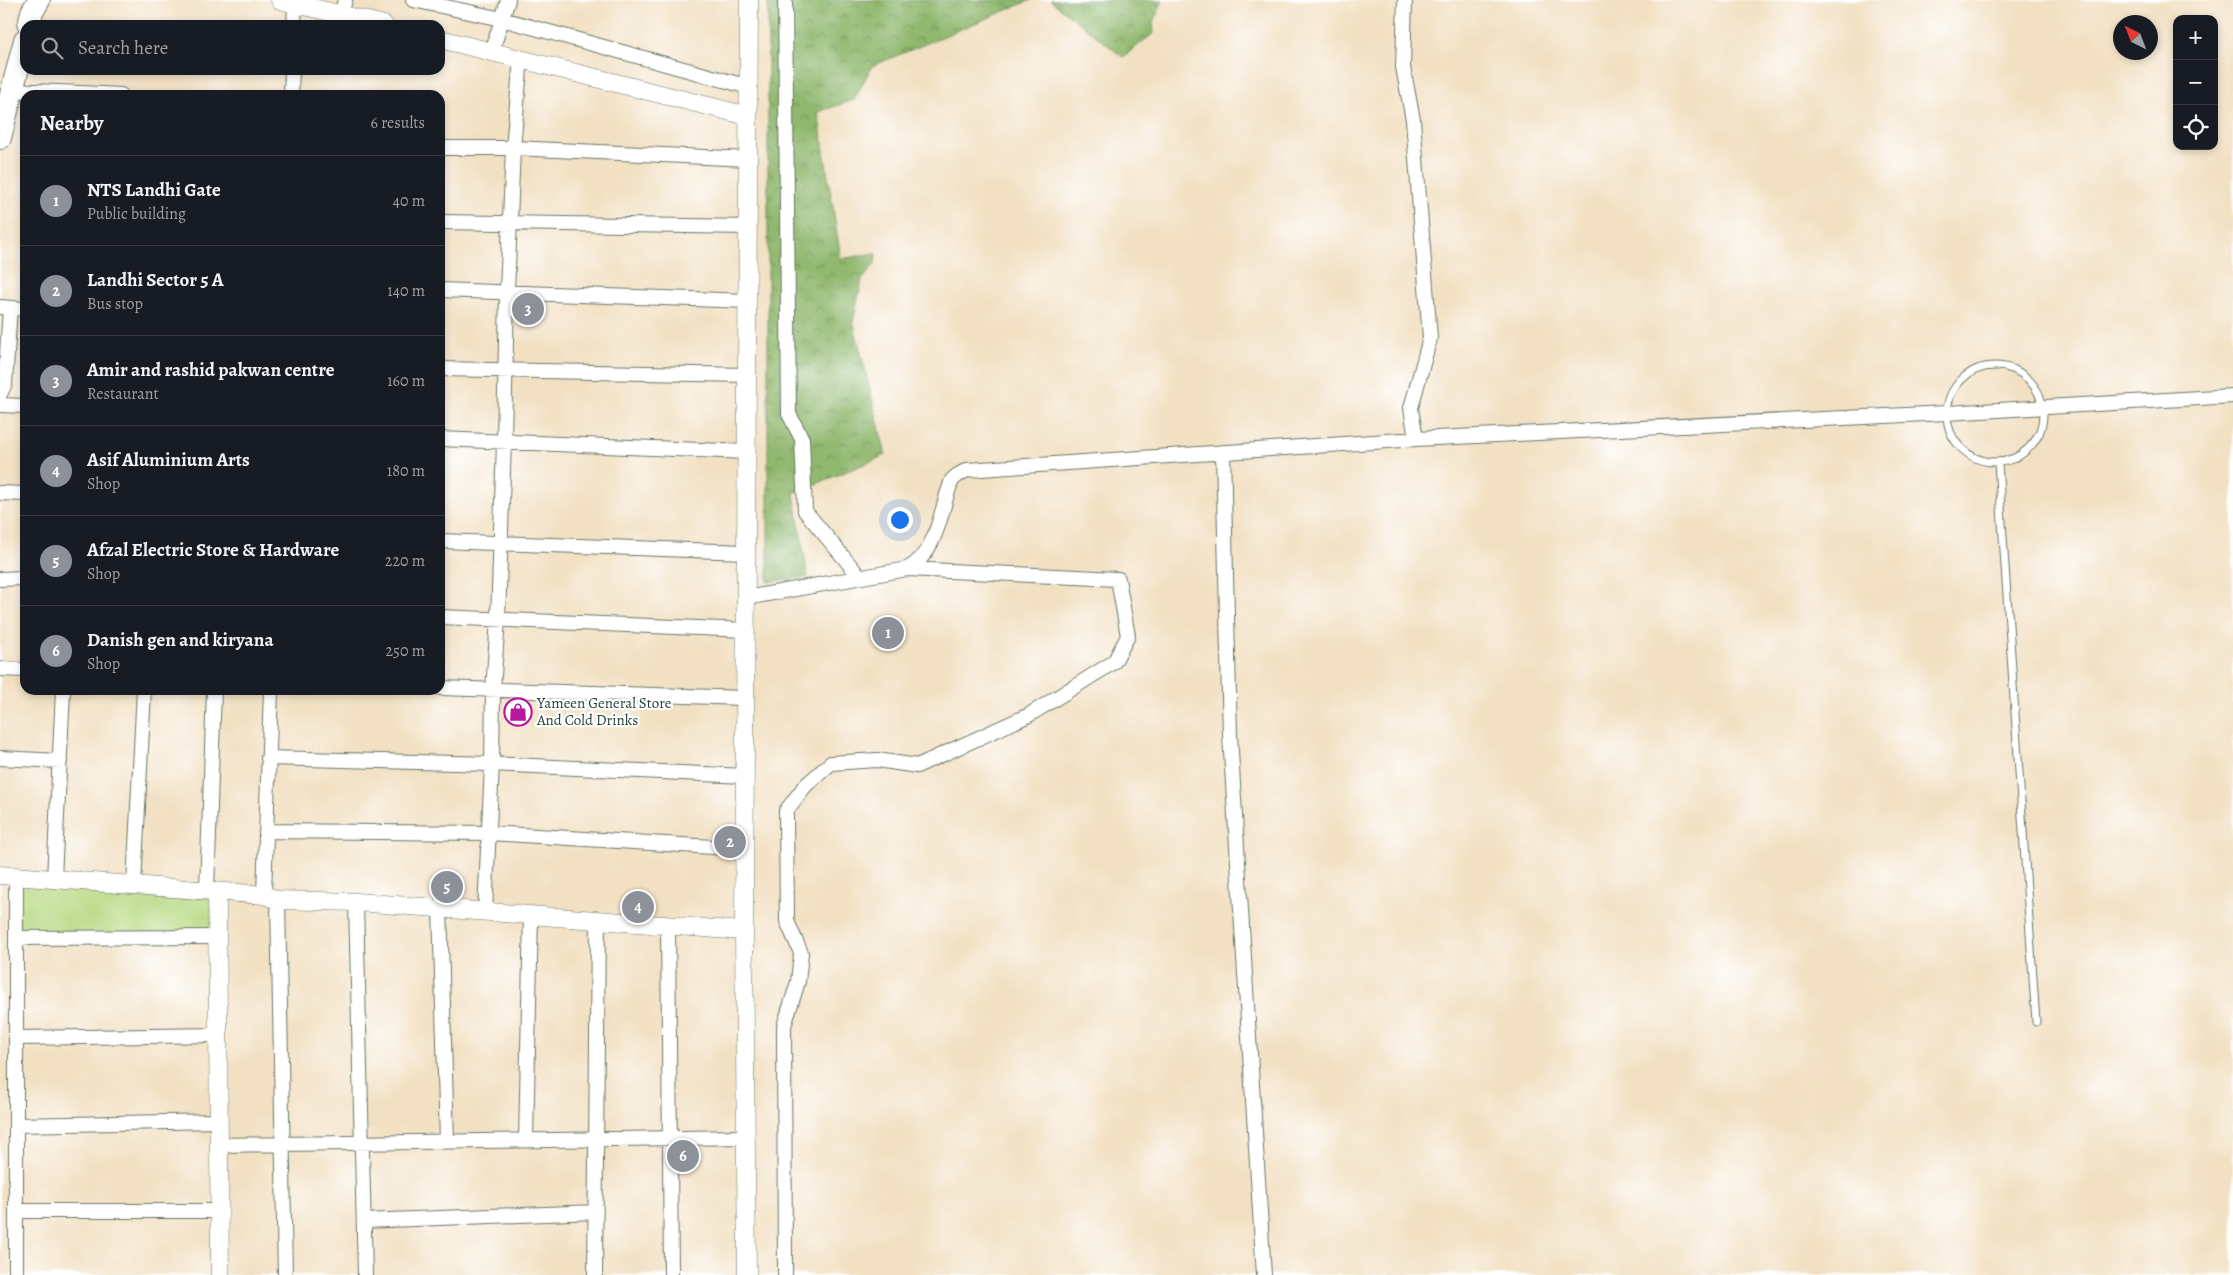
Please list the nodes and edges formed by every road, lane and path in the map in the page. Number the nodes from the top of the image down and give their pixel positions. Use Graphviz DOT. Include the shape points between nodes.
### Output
graph roads {
  1 [pos="39,0"];
  2 [pos="413,0"];
  3 [pos="508,0"];
  4 [pos="749,0"];
  5 [pos="785,0"];
  6 [pos="1405,0"];
  7 [pos="288,2"];
  8 [pos="343,7"];
  9 [pos="502,19"];
  10 [pos="30,20"];
  11 [pos="293,20"];
  12 [pos="373,20"];
  13 [pos="445,39"];
  14 [pos="492,51"];
  15 [pos="521,58"];
  16 [pos="20,59"];
  17 [pos="292,75"];
  18 [pos="749,87"];
  19 [pos="12,90"];
  20 [pos="20,90"];
  21 [pos="292,90"];
  22 [pos="748,116"];
  23 [pos="0,138"];
  24 [pos="445,148"];
  25 [pos="513,148"];
  26 [pos="748,159"];
  27 [pos="445,222"];
  28 [pos="511,224"];
  29 [pos="748,227"];
  30 [pos="445,290"];
  31 [pos="507,292"];
  32 [pos="748,301"];
  33 [pos="5,308"];
  34 [pos="20,310"];
  35 [pos="445,369"];
  36 [pos="506,370"];
  37 [pos="747,375"];
  38 [pos="0,394"];
  39 [pos="2233,396"];
  40 [pos="0,405"];
  41 [pos="20,406"];
  42 [pos="2043,407"];
  43 [pos="1946,413"];
  44 [pos="445,439"];
  45 [pos="1416,439"];
  46 [pos="504,442"];
  47 [pos="747,452"];
  48 [pos="1223,452"];
  49 [pos="1998,463"];
  50 [pos="0,493"];
  51 [pos="20,494"];
  52 [pos="445,541"];
  53 [pos="500,543"];
  54 [pos="746,552"];
  55 [pos="907,569"];
  56 [pos="860,577"];
  57 [pos="20,578"];
  58 [pos="0,579"];
  59 [pos="746,598"];
  60 [pos="445,617"];
  61 [pos="498,620"];
  62 [pos="746,630"];
  63 [pos="0,669"];
  64 [pos="20,670"];
  65 [pos="445,688"];
  66 [pos="493,689"];
  67 [pos="63,695"];
  68 [pos="144,695"];
  69 [pos="214,695"];
  70 [pos="271,695"];
  71 [pos="745,698"];
  72 [pos="0,758"];
  73 [pos="268,758"];
  74 [pos="60,761"];
  75 [pos="492,764"];
  76 [pos="745,776"];
  77 [pos="266,831"];
  78 [pos="488,833"];
  79 [pos="744,849"];
  80 [pos="8,876"];
  81 [pos="54,879"];
  82 [pos="134,885"];
  83 [pos="212,891"];
  84 [pos="271,898"];
  85 [pos="356,902"];
  86 [pos="440,908"];
  87 [pos="485,912"];
  88 [pos="531,915"];
  89 [pos="598,920"];
  90 [pos="668,926"];
  91 [pos="744,931"];
  92 [pos="217,937"];
  93 [pos="16,938"];
  94 [pos="2036,1022"];
  95 [pos="218,1036"];
  96 [pos="16,1038"];
  97 [pos="218,1121"];
  98 [pos="16,1125"];
  99 [pos="746,1138"];
  100 [pos="671,1139"];
  101 [pos="526,1140"];
  102 [pos="596,1140"];
  103 [pos="447,1141"];
  104 [pos="361,1143"];
  105 [pos="219,1145"];
  106 [pos="283,1145"];
  107 [pos="16,1211"];
  108 [pos="219,1211"];
  109 [pos="596,1212"];
  110 [pos="364,1221"];
  111 [pos="16,1275"];
  112 [pos="220,1275"];
  113 [pos="285,1275"];
  114 [pos="365,1275"];
  115 [pos="595,1275"];
  116 [pos="671,1275"];
  117 [pos="747,1275"];
  118 [pos="785,1275"];
  119 [pos="1264,1275"];
  1 -- 10 [label="main road"];
  2 -- 9 [label="street"];
  3 -- 9 [label="street"];
  4 -- 18 [label="street"];
  5 -- 56 [label="street" via="789,414 802,439 805,511"];
  6 -- 45 [label="street" via="1403,68 1413,120 1430,338 1411,408"];
  7 -- 8 [label="street"];
  7 -- 11 [label="street"];
  8 -- 12 [label="street"];
  9 -- 14 [label="street"];
  9 -- 18 [label="street"];
  13 -- 14 [label="street"];
  14 -- 15 [label="street"];
  15 -- 22 [label="street"];
  15 -- 25 [label="street"];
  16 -- 19 [label="main road"];
  17 -- 21 [label="street"];
  18 -- 22 [label="street"];
  19 -- 20 [label="street"];
  19 -- 23 [label="main road"];
  22 -- 26 [label="street"];
  24 -- 25 [label="street"];
  25 -- 26 [label="street"];
  25 -- 28 [label="street"];
  26 -- 29 [label="street"];
  27 -- 28 [label="street"];
  28 -- 29 [label="street"];
  28 -- 31 [label="street"];
  29 -- 32 [label="street"];
  30 -- 31 [label="street"];
  31 -- 32 [label="street"];
  31 -- 36 [label="street"];
  32 -- 37 [label="street"];
  33 -- 34 [label="street"];
  33 -- 38 [label="street" via="5,384"];
  35 -- 36 [label="street"];
  36 -- 37 [label="street"];
  36 -- 46 [label="street"];
  37 -- 47 [label="street"];
  39 -- 42 [label="street"];
  40 -- 41 [label="street"];
  42 -- 43 [label="street"];
  42 -- 43 [label="lane" via="2039,393 2020,372 1992,366 1966,376 1952,392"];
  42 -- 49 [label="lane" via="2043,423 2037,438 2014,459"];
  43 -- 45 [label="street"];
  43 -- 49 [label="lane" via="1950,433 1961,449 1978,460"];
  44 -- 46 [label="street"];
  45 -- 48 [label="street"];
  46 -- 47 [label="street"];
  46 -- 53 [label="street"];
  47 -- 54 [label="street"];
  48 -- 55 [label="street" via="967,470 952,480 928,551"];
  48 -- 119 [label="street" via="1230,736"];
  49 -- 94 [label="lane"];
  50 -- 51 [label="street"];
  52 -- 53 [label="street"];
  53 -- 54 [label="street"];
  53 -- 61 [label="street"];
  54 -- 59 [label="street"];
  55 -- 56 [label="street"];
  55 -- 118 [label="street" via="1118,579 1128,636 1114,662 1029,715 917,766 877,760 831,763 805,786 786,811 787,921 801,953 798,982 784,1026"];
  56 -- 59 [label="street"];
  57 -- 58 [label="street"];
  59 -- 62 [label="street"];
  60 -- 61 [label="street"];
  61 -- 62 [label="street"];
  61 -- 66 [label="street"];
  62 -- 71 [label="street"];
  63 -- 64 [label="street"];
  65 -- 66 [label="street"];
  66 -- 71 [label="street"];
  66 -- 75 [label="street"];
  67 -- 74 [label="street"];
  68 -- 82 [label="street"];
  69 -- 83 [label="street"];
  70 -- 73 [label="street"];
  71 -- 76 [label="street"];
  72 -- 74 [label="street"];
  73 -- 75 [label="street"];
  73 -- 77 [label="street"];
  74 -- 81 [label="street"];
  75 -- 76 [label="street"];
  75 -- 78 [label="street"];
  76 -- 79 [label="street"];
  77 -- 78 [label="street"];
  77 -- 84 [label="street"];
  78 -- 79 [label="street"];
  78 -- 87 [label="street"];
  79 -- 91 [label="street"];
  80 -- 81 [label="street"];
  80 -- 93 [label="street"];
  81 -- 82 [label="street"];
  82 -- 83 [label="street"];
  83 -- 84 [label="street"];
  83 -- 92 [label="street"];
  84 -- 85 [label="street"];
  84 -- 106 [label="street"];
  85 -- 86 [label="street"];
  85 -- 104 [label="street"];
  86 -- 87 [label="street"];
  86 -- 103 [label="street"];
  87 -- 88 [label="street"];
  88 -- 89 [label="street"];
  88 -- 101 [label="street"];
  89 -- 90 [label="street"];
  89 -- 102 [label="street"];
  90 -- 91 [label="street"];
  90 -- 100 [label="street"];
  91 -- 99 [label="street"];
  92 -- 93 [label="street"];
  92 -- 95 [label="street"];
  93 -- 96 [label="street"];
  95 -- 96 [label="street"];
  95 -- 97 [label="street"];
  96 -- 98 [label="street"];
  97 -- 98 [label="street"];
  97 -- 105 [label="street"];
  98 -- 107 [label="street"];
  99 -- 100 [label="street"];
  99 -- 117 [label="street"];
  100 -- 102 [label="street"];
  100 -- 116 [label="street"];
  101 -- 102 [label="street"];
  101 -- 103 [label="street"];
  102 -- 109 [label="street"];
  103 -- 104 [label="street"];
  104 -- 106 [label="street"];
  104 -- 110 [label="street"];
  105 -- 106 [label="street"];
  105 -- 108 [label="street"];
  106 -- 113 [label="street"];
  107 -- 108 [label="street"];
  107 -- 111 [label="street"];
  108 -- 112 [label="street"];
  109 -- 110 [label="street"];
  109 -- 115 [label="street"];
  110 -- 114 [label="street"];
}
